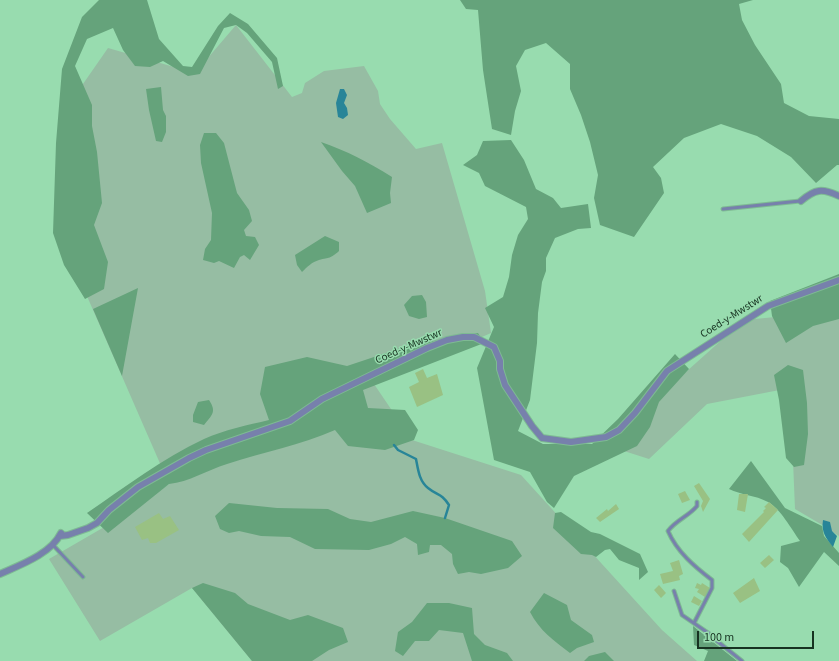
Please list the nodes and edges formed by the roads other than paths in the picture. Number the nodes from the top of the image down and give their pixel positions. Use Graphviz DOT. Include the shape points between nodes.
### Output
graph roads {
  1 [pos="839,196"];
  2 [pos="800,201"];
  3 [pos="723,209"];
  4 [pos="839,280"];
  5 [pos="697,502"];
  6 [pos="53,544"];
  7 [pos="0,574"];
  8 [pos="83,576"];
  9 [pos="674,592"];
  10 [pos="694,624"];
  11 [pos="742,661"];
  1 -- 2 [label="street" via="818,190"];
  2 -- 3 [label="lane"];
  4 -- 6 [label="street, Coed-y-Mwstwr" via="768,306 667,371 635,413 619,430 606,437 571,442 542,438 505,385 494,347 474,337 462,337 427,348 322,399 290,421 189,458 138,487 88,528 68,535 61,534"];
  5 -- 10 [label="lane" via="693,511 672,525 668,531 672,542 683,555 712,580 712,588"];
  6 -- 7 [label="street" via="46,552"];
  6 -- 8 [label="lane"];
  9 -- 10 [label="lane" via="682,615"];
  10 -- 11 [label="lane"];
}
